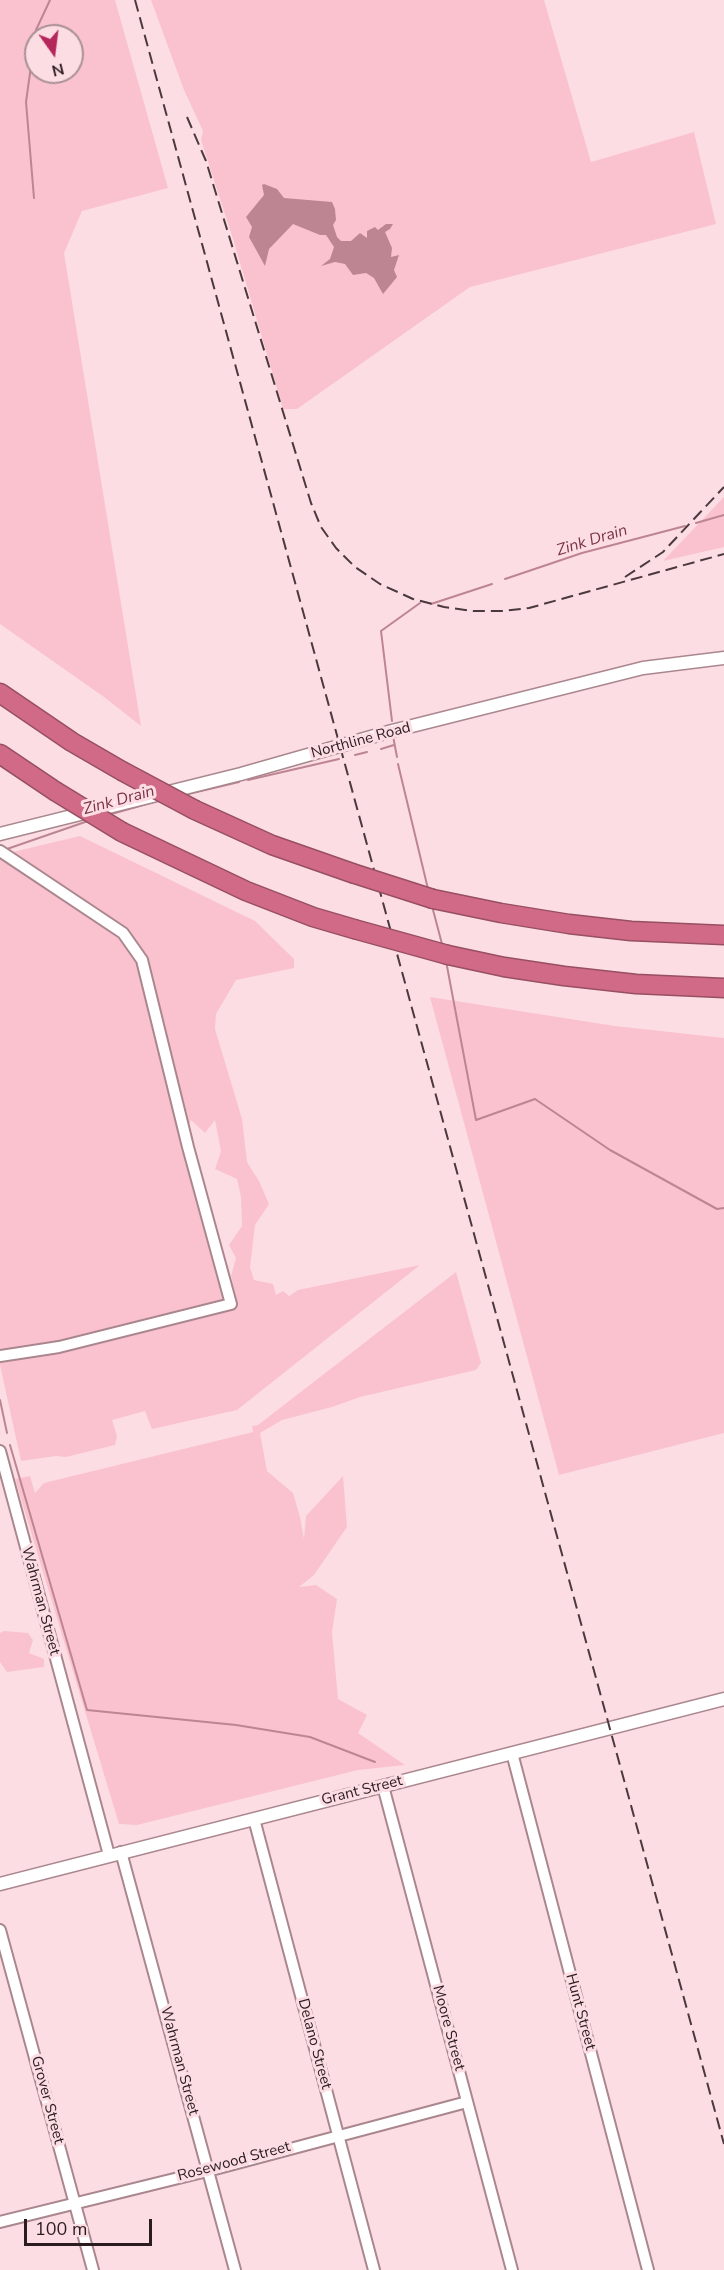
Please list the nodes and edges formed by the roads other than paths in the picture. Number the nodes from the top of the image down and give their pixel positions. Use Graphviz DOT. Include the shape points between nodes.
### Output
graph roads {
  1 [pos="724,658"];
  2 [pos="0,693"];
  3 [pos="0,754"];
  4 [pos="0,834"];
  5 [pos="0,851"];
  6 [pos="724,935"];
  7 [pos="724,988"];
  8 [pos="0,1356"];
  9 [pos="0,1451"];
  10 [pos="724,1699"];
  11 [pos="512,1753"];
  12 [pos="383,1786"];
  13 [pos="254,1819"];
  14 [pos="115,1853"];
  15 [pos="0,1884"];
  16 [pos="0,1930"];
  17 [pos="467,2102"];
  18 [pos="338,2135"];
  19 [pos="208,2170"];
  20 [pos="75,2202"];
  21 [pos="0,2222"];
  22 [pos="93,2270"];
  23 [pos="234,2270"];
  24 [pos="374,2270"];
  25 [pos="512,2270"];
  26 [pos="648,2270"];
  1 -- 4 [label="street, Northline Road" via="643,668"];
  2 -- 6 [label="highway, bridge" via="72,742 195,810 272,845 352,873 433,898 512,915 631,931"];
  3 -- 7 [label="highway, bridge" via="122,832 246,891 313,917 504,967 636,984"];
  5 -- 8 [label="street" via="123,933 142,960 231,1304 59,1347"];
  9 -- 14 [label="street, Wahrman Street"];
  10 -- 11 [label="street, Grant Street"];
  11 -- 12 [label="street, Grant Street"];
  11 -- 26 [label="street, Hunt Street"];
  12 -- 13 [label="street, Grant Street"];
  12 -- 17 [label="street, Moore Street"];
  13 -- 14 [label="street, Grant Street"];
  13 -- 18 [label="street, Delano Street"];
  14 -- 15 [label="street, Grant Street"];
  14 -- 19 [label="street, Wahrman Street"];
  16 -- 20 [label="street, Grover Street"];
  17 -- 18 [label="street, Rosewood Street"];
  17 -- 25 [label="street, Moore Street"];
  18 -- 19 [label="street, Rosewood Street"];
  18 -- 24 [label="street, Delano Street"];
  19 -- 20 [label="street, Rosewood Street"];
  19 -- 23 [label="street, Wahrman Street"];
  20 -- 21 [label="street, Rosewood Street"];
  20 -- 22 [label="street, Grover Street"];
}
